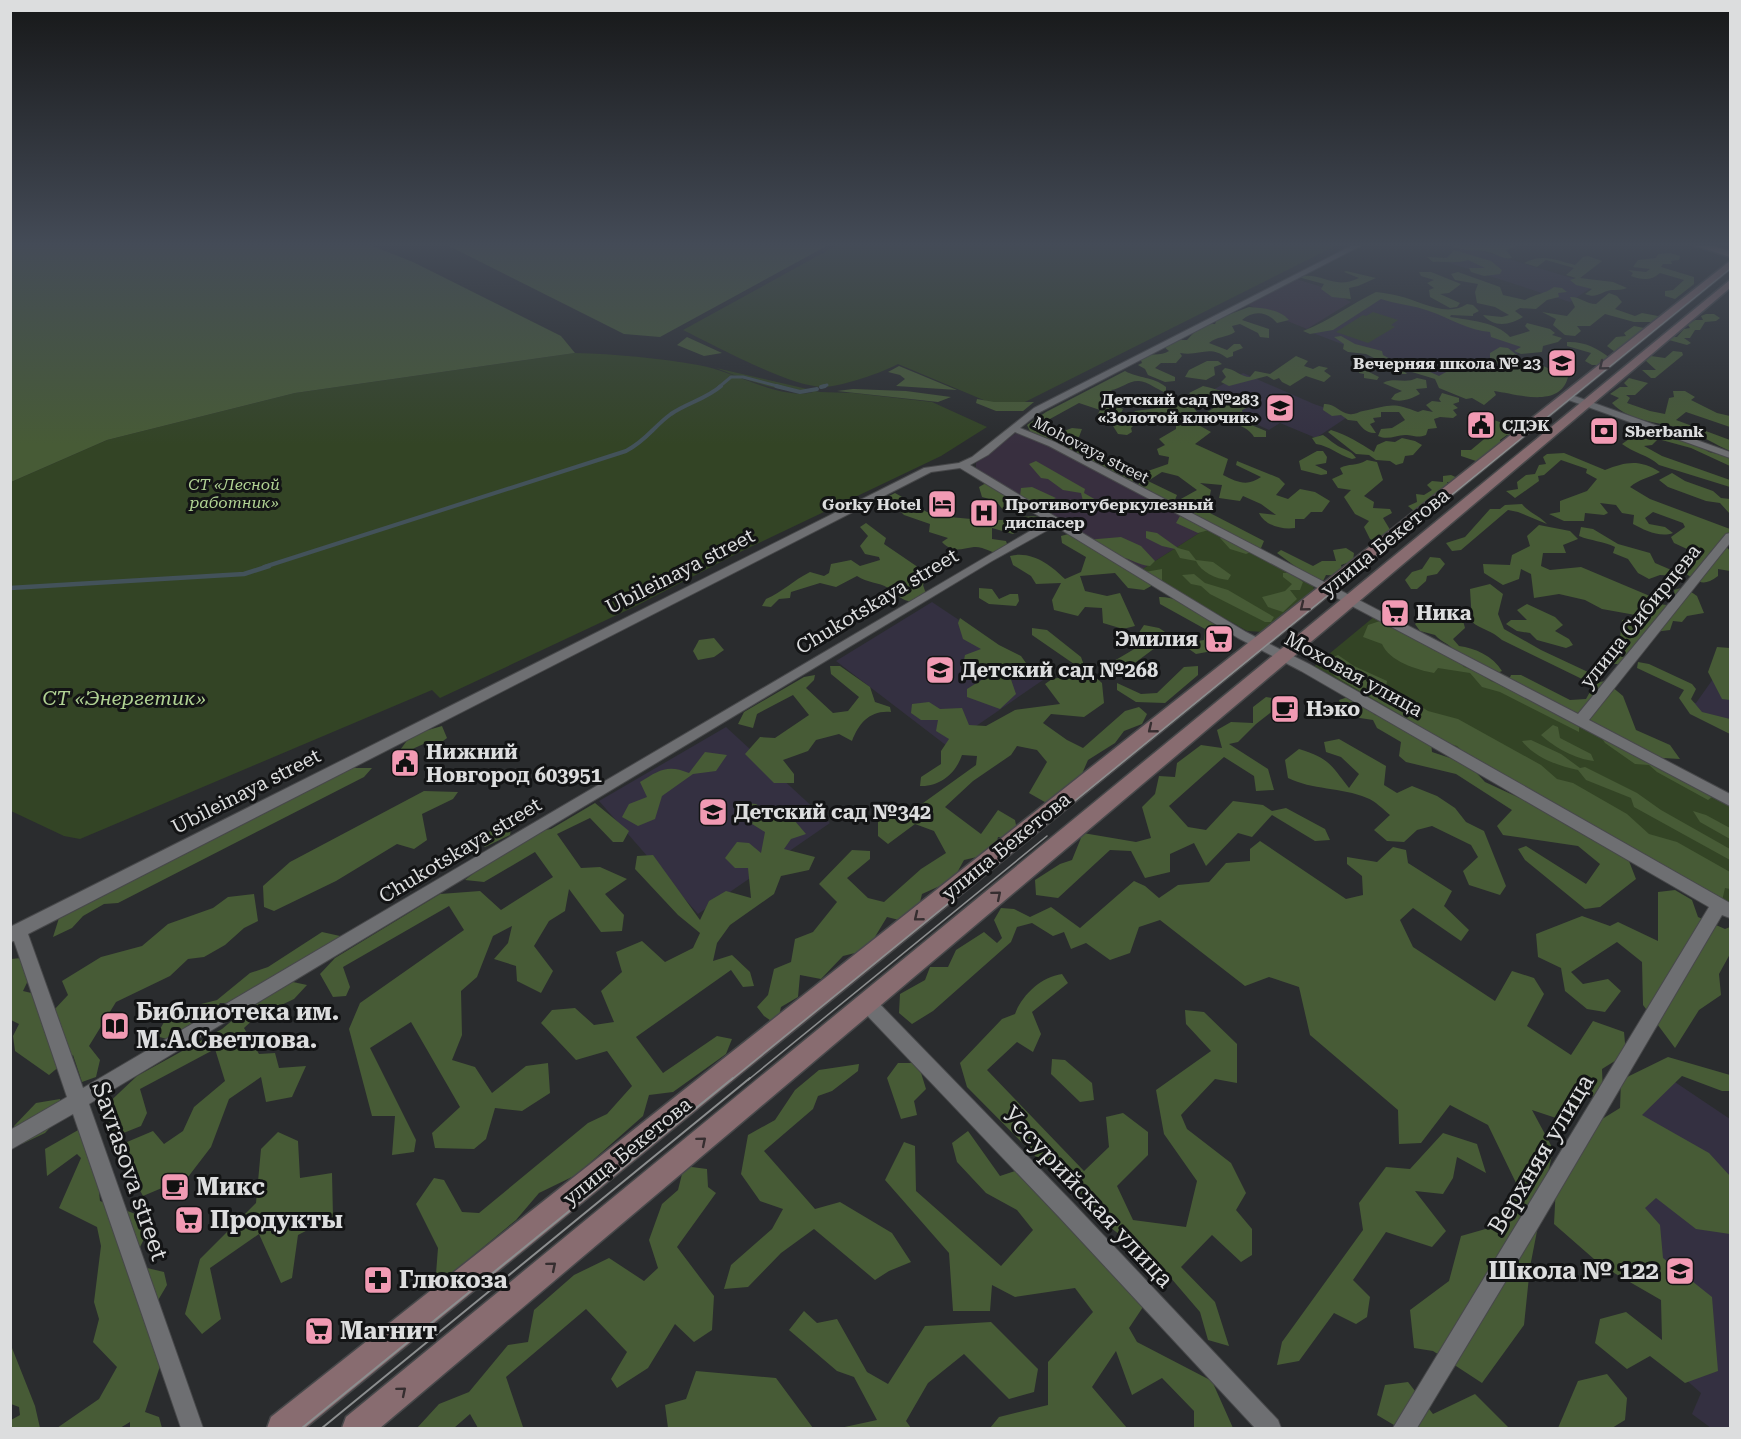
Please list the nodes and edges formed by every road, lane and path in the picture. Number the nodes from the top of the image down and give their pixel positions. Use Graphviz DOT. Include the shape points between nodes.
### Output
graph roads {
  1 [pos="1232,310"];
  2 [pos="1673,310"];
  3 [pos="1698,310"];
  4 [pos="1566,396"];
  5 [pos="1587,403"];
  6 [pos="1015,429"];
  7 [pos="1731,455"];
  8 [pos="962,465"];
  9 [pos="1054,522"];
  10 [pos="1731,536"];
  11 [pos="1327,588"];
  12 [pos="1350,600"];
  13 [pos="1259,643"];
  14 [pos="1284,656"];
  15 [pos="1580,721"];
  16 [pos="1731,800"];
  17 [pos="1725,908"];
  18 [pos="15,933"];
  19 [pos="867,1003"];
  20 [pos="78,1101"];
  21 [pos="10,1141"];
  22 [pos="192,1428"];
  23 [pos="282,1428"];
  24 [pos="357,1428"];
  25 [pos="1270,1428"];
  26 [pos="1404,1428"];
  1 -- 6 [label="street, Ubileinaya street" via="1046,406 1026,417"];
  2 -- 4 [label="main road, улица Бекетова, one-way"];
  3 -- 5 [label="main road, улица Бекетова"];
  4 -- 5 [label="street"];
  4 -- 11 [label="main road, улица Бекетова"];
  5 -- 7 [label="street"];
  5 -- 12 [label="main road, улица Бекетова"];
  6 -- 8 [label="street, Ubileinaya street"];
  6 -- 11 [label="street" via="1052,444"];
  8 -- 9 [label="street, Моховая улица"];
  8 -- 18 [label="street, Ubileinaya street" via="928,470"];
  9 -- 13 [label="street, Моховая улица"];
  9 -- 20 [label="street, Chukotskaya street"];
  10 -- 15 [label="street, улица Сибирцева"];
  11 -- 12 [label="street"];
  11 -- 13 [label="main road, улица Бекетова, one-way"];
  12 -- 14 [label="main road, улица Бекетова"];
  12 -- 15 [label="street"];
  13 -- 14 [label="street, Моховая улица"];
  13 -- 23 [label="main road, улица Бекетова, one-way"];
  14 -- 17 [label="street, Моховая улица"];
  19 -- 14 [label="main road, улица Бекетова, one-way"];
  15 -- 16 [label="street"];
  17 -- 26 [label="street, Верхняя улица"];
  18 -- 20 [label="street, Savrasova street"];
  24 -- 19 [label="main road, улица Бекетова, one-way"];
  19 -- 25 [label="street, Уссурийская улица"];
  20 -- 21 [label="street, Chukotskaya street"];
  20 -- 22 [label="street, Savrasova street"];
}
